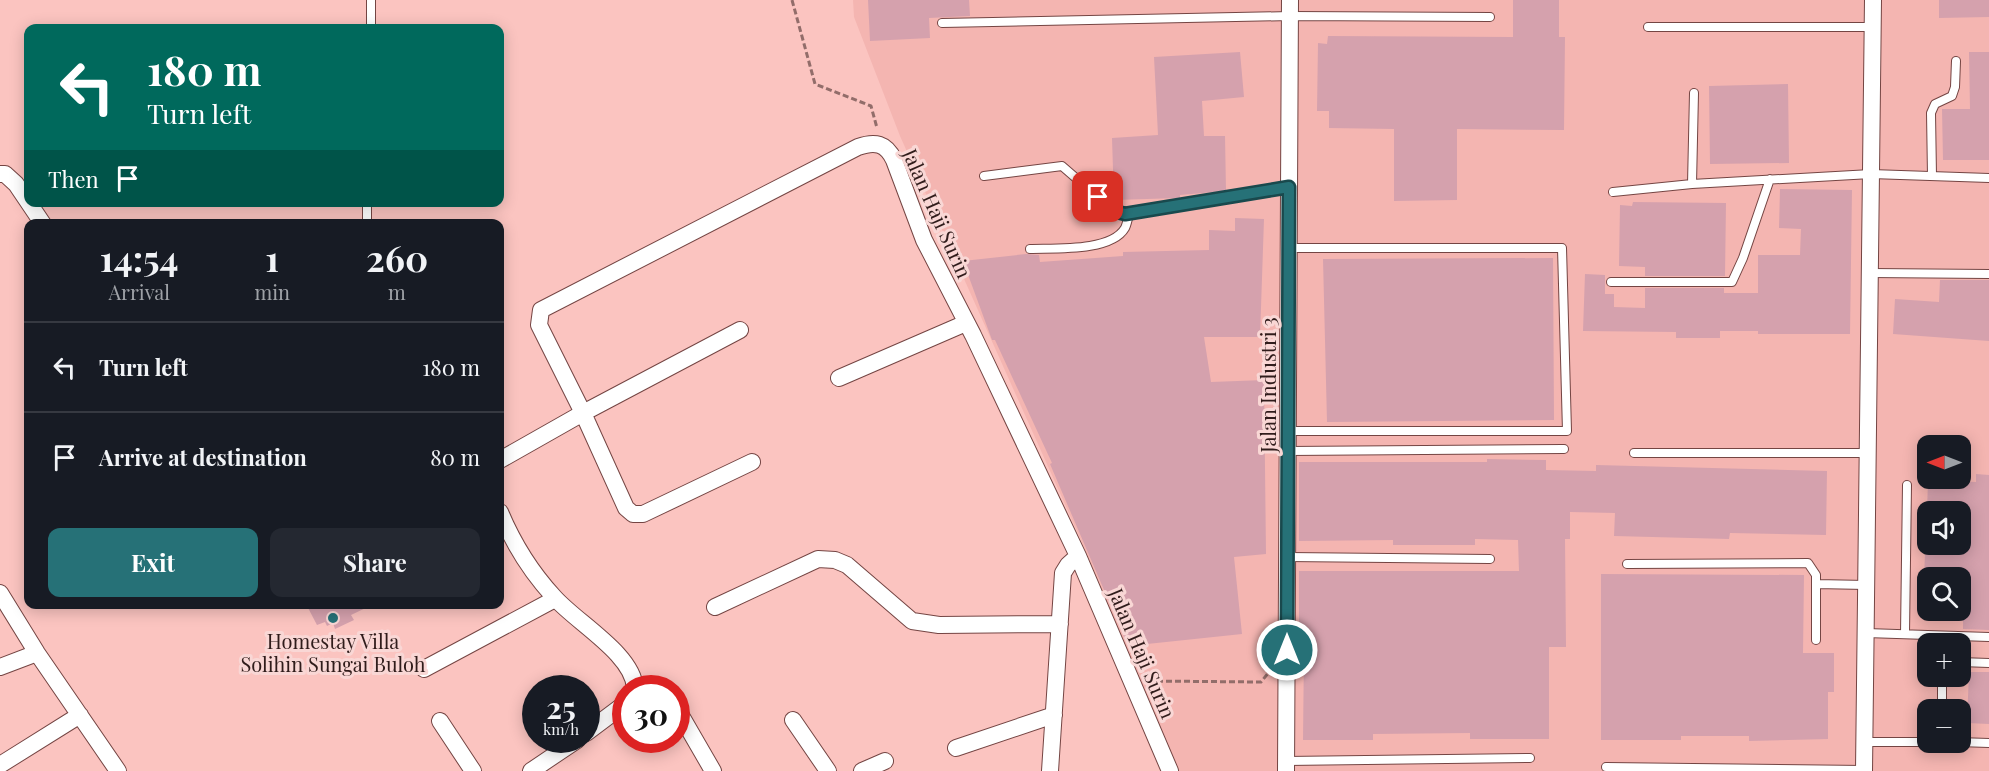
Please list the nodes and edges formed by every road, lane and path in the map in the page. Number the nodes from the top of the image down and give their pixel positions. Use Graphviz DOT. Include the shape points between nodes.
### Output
graph roads {
  1 [pos="371,0"];
  2 [pos="792,0"];
  3 [pos="1873,0"];
  4 [pos="1290,8"];
  5 [pos="1490,17"];
  6 [pos="942,23"];
  7 [pos="371,24"];
  8 [pos="1648,27"];
  9 [pos="1873,27"];
  10 [pos="1956,61"];
  11 [pos="1694,93"];
  12 [pos="881,144"];
  13 [pos="0,174"];
  14 [pos="1871,174"];
  15 [pos="984,176"];
  16 [pos="1932,176"];
  17 [pos="1989,178"];
  18 [pos="1770,179"];
  19 [pos="1692,184"];
  20 [pos="1289,187"];
  21 [pos="1612,192"];
  22 [pos="24,196"];
  23 [pos="1129,214"];
  24 [pos="1289,248"];
  25 [pos="1030,249"];
  26 [pos="1870,273"];
  27 [pos="1989,274"];
  28 [pos="1611,282"];
  29 [pos="966,323"];
  30 [pos="740,330"];
  31 [pos="839,378"];
  32 [pos="583,413"];
  33 [pos="1288,431"];
  34 [pos="1564,449"];
  35 [pos="1288,451"];
  36 [pos="1634,453"];
  37 [pos="1868,453"];
  38 [pos="504,458"];
  39 [pos="752,462"];
  40 [pos="1907,485"];
  41 [pos="504,525"];
  42 [pos="1078,556"];
  43 [pos="1287,557"];
  44 [pos="1490,559"];
  45 [pos="1627,564"];
  46 [pos="1815,584"];
  47 [pos="1866,585"];
  48 [pos="0,593"];
  49 [pos="555,599"];
  50 [pos="715,607"];
  51 [pos="1060,624"];
  52 [pos="1866,633"];
  53 [pos="1905,634"];
  54 [pos="1989,637"];
  55 [pos="1816,640"];
  56 [pos="1287,650"];
  57 [pos="37,653"];
  58 [pos="1971,662"];
  59 [pos="1989,663"];
  60 [pos="0,667"];
  61 [pos="424,669"];
  62 [pos="634,675"];
  63 [pos="1131,680"];
  64 [pos="80,715"];
  65 [pos="1054,715"];
  66 [pos="793,720"];
  67 [pos="440,721"];
  68 [pos="690,731"];
  69 [pos="1865,742"];
  70 [pos="1917,742"];
  71 [pos="1971,742"];
  72 [pos="1989,743"];
  73 [pos="956,748"];
  74 [pos="558,753"];
  75 [pos="1530,758"];
  76 [pos="885,761"];
  77 [pos="0,765"];
  78 [pos="1286,766"];
  79 [pos="1606,768"];
  80 [pos="1864,770"];
  81 [pos="118,771"];
  82 [pos="473,771"];
  83 [pos="531,771"];
  84 [pos="713,771"];
  85 [pos="828,771"];
  86 [pos="862,771"];
  87 [pos="1050,771"];
  88 [pos="1170,771"];
  1 -- 7 [label="lane"];
  2 -- 12 [label="path" via="815,84 871,106"];
  3 -- 9 [label="street"];
  4 -- 5 [label="lane"];
  4 -- 6 [label="lane"];
  4 -- 20 [label="street, Jalan Industri 3"];
  8 -- 9 [label="lane"];
  9 -- 14 [label="street"];
  10 -- 16 [label="lane" via="1952,96 1935,104 1931,113"];
  11 -- 19 [label="lane"];
  12 -- 29 [label="street, Jalan Haji Surin" via="890,150 924,240"];
  12 -- 32 [label="street, Jalan Haji Surin" via="858,147 541,310 539,325"];
  13 -- 22 [label="street" via="16,184"];
  14 -- 16 [label="lane"];
  14 -- 18 [label="lane"];
  14 -- 26 [label="street"];
  15 -- 23 [label="lane" via="1062,166 1114,211"];
  16 -- 17 [label="lane"];
  18 -- 19 [label="lane"];
  18 -- 28 [label="lane" via="1732,282"];
  19 -- 21 [label="lane"];
  20 -- 23 [label="lane"];
  20 -- 24 [label="street, Jalan Industri 3"];
  23 -- 25 [label="lane" via="1125,228 1100,244"];
  24 -- 33 [label="street, Jalan Industri 3"];
  24 -- 33 [label="lane" via="1562,248 1567,431"];
  26 -- 27 [label="lane"];
  26 -- 37 [label="street"];
  29 -- 31 [label="street"];
  29 -- 42 [label="street, Jalan Haji Surin"];
  30 -- 32 [label="street"];
  32 -- 38 [label="street"];
  32 -- 39 [label="street" via="626,508 633,514 643,514"];
  33 -- 35 [label="street, Jalan Industri 3"];
  34 -- 35 [label="lane"];
  35 -- 43 [label="street, Jalan Industri 3"];
  36 -- 37 [label="lane"];
  37 -- 47 [label="street"];
  40 -- 53 [label="lane"];
  41 -- 49 [label="street"];
  42 -- 51 [label="street" via="1064,573"];
  42 -- 63 [label="street, Jalan Haji Surin"];
  43 -- 44 [label="lane"];
  43 -- 56 [label="street, Jalan Industri 3"];
  45 -- 46 [label="lane" via="1803,562 1815,570"];
  46 -- 47 [label="lane"];
  46 -- 55 [label="lane"];
  47 -- 52 [label="street"];
  48 -- 57 [label="street"];
  49 -- 61 [label="street"];
  49 -- 62 [label="street" via="619,656"];
  50 -- 51 [label="street" via="818,559 835,560 859,574 912,621 939,625"];
  51 -- 65 [label="street"];
  52 -- 53 [label="lane"];
  52 -- 69 [label="street"];
  53 -- 54 [label="lane"];
  56 -- 63 [label="path" via="1261,682"];
  56 -- 78 [label="street, Jalan Industri 3"];
  57 -- 60 [label="street"];
  57 -- 64 [label="street"];
  58 -- 59 [label="lane"];
  63 -- 88 [label="street, Jalan Haji Surin"];
  64 -- 77 [label="street"];
  64 -- 81 [label="street"];
  65 -- 73 [label="street"];
  65 -- 87 [label="street"];
  66 -- 85 [label="street"];
  67 -- 82 [label="street"];
  68 -- 84 [label="street"];
  69 -- 70 [label="lane"];
  69 -- 80 [label="street"];
  71 -- 72 [label="lane"];
  74 -- 83 [label="street"];
  75 -- 78 [label="lane"];
  76 -- 86 [label="street"];
  79 -- 80 [label="lane"];
}
